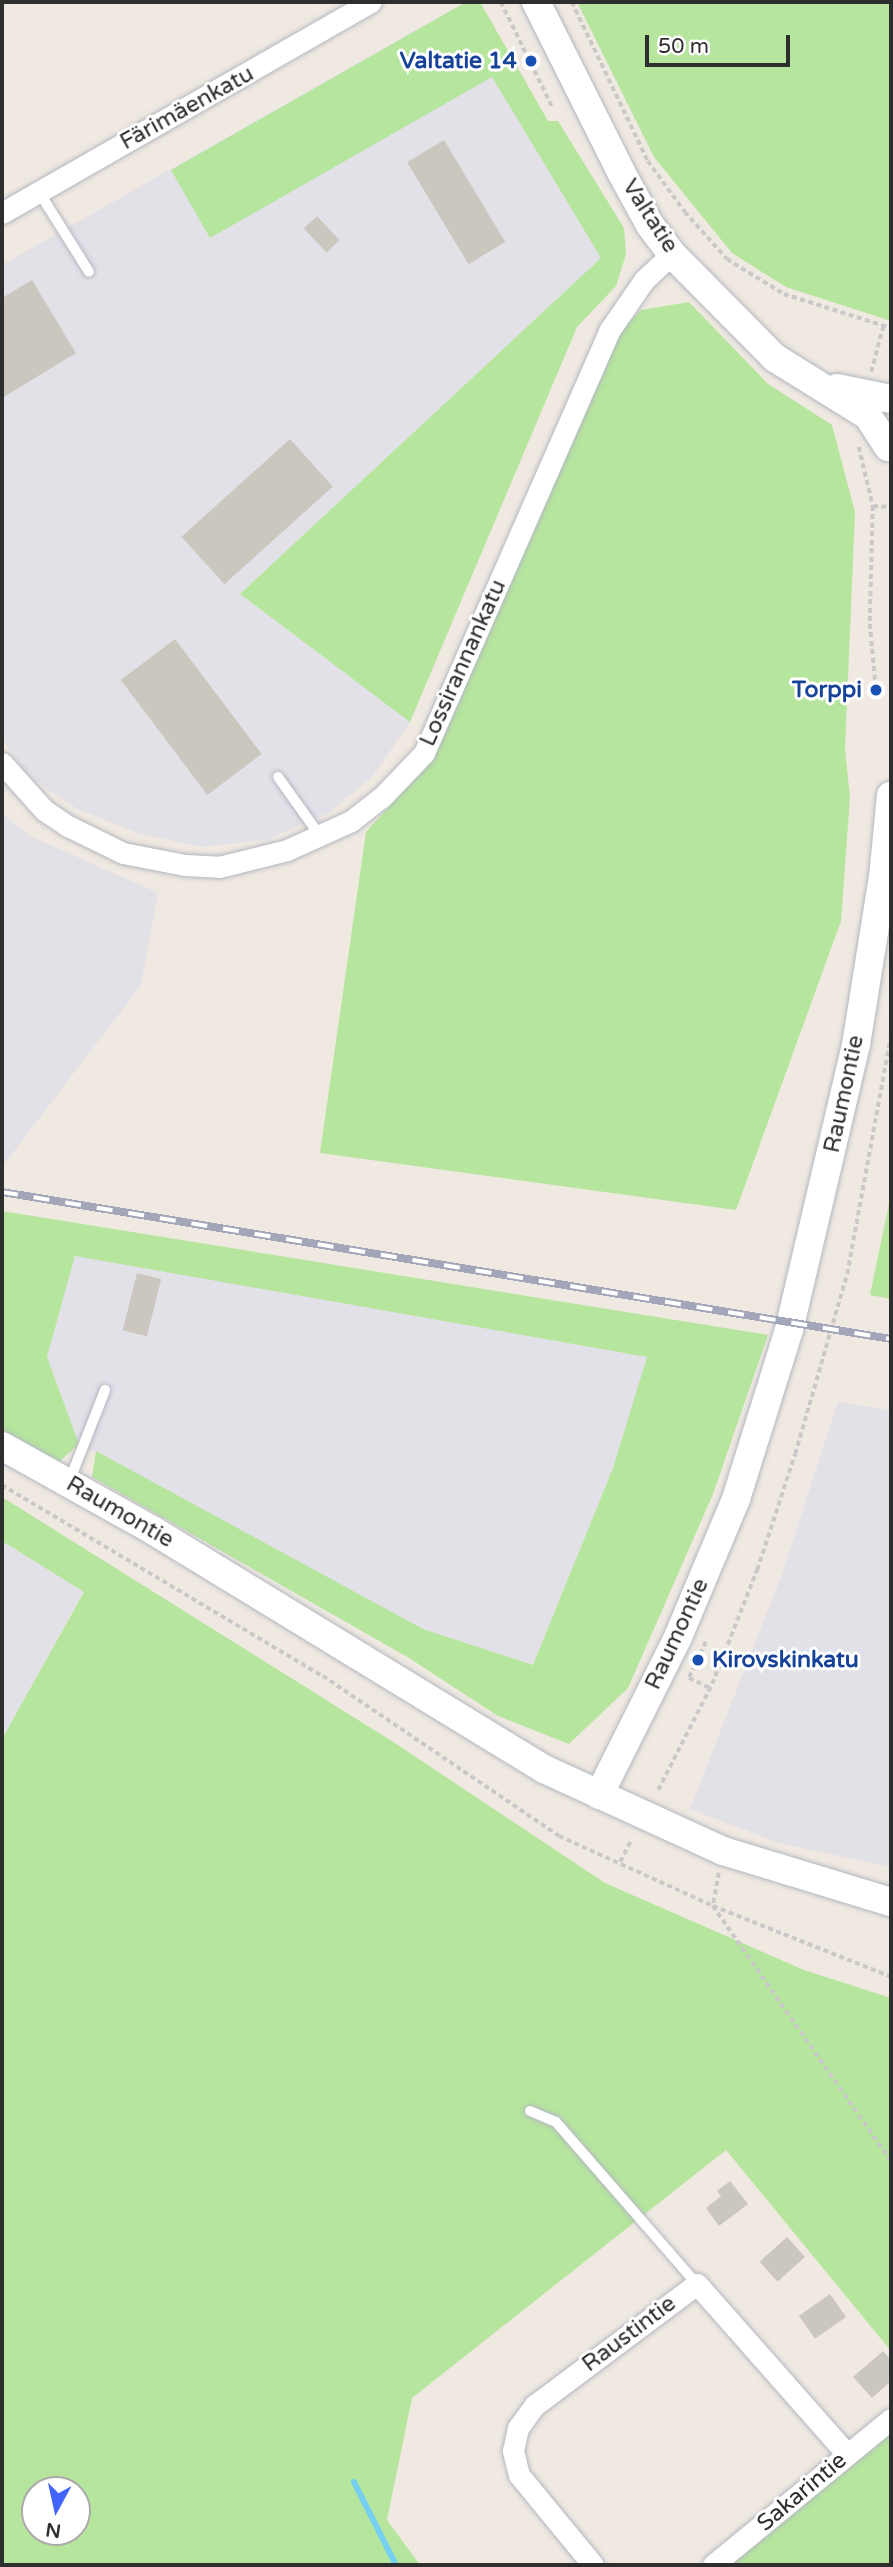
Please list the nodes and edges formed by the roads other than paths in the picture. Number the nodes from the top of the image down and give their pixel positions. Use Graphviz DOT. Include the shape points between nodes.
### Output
graph roads {
  1 [pos="371,2"];
  2 [pos="536,2"];
  3 [pos="38,192"];
  4 [pos="2,213"];
  5 [pos="672,254"];
  6 [pos="89,272"];
  7 [pos="821,384"];
  8 [pos="891,399"];
  9 [pos="890,443"];
  10 [pos="2,763"];
  11 [pos="278,777"];
  12 [pos="891,794"];
  13 [pos="321,837"];
  14 [pos="105,1390"];
  15 [pos="2,1446"];
  16 [pos="69,1482"];
  17 [pos="599,1795"];
  18 [pos="891,1902"];
  19 [pos="530,2111"];
  20 [pos="697,2284"];
  21 [pos="891,2419"];
  22 [pos="847,2454"];
  23 [pos="593,2565"];
  24 [pos="713,2565"];
  1 -- 3 [label="street, Färimäenkatu"];
  2 -- 5 [label="street, Valtatie" via="621,172"];
  3 -- 4 [label="street, Färimäenkatu"];
  3 -- 6 [label="lane"];
  5 -- 7 [label="street, Valtatie" via="775,358"];
  5 -- 13 [label="street, Lossirannankatu" via="643,280 609,331 424,753 382,797"];
  7 -- 8 [label="street, Valtatie"];
  7 -- 9 [label="street, Valtatie" via="867,416"];
  10 -- 13 [label="street, Lossirannankatu" via="44,810 123,853 219,867 250,862"];
  11 -- 13 [label="lane"];
  12 -- 17 [label="street, Raumontie" via="884,877 856,1045 789,1331 736,1499 678,1637"];
  14 -- 16 [label="lane"];
  15 -- 16 [label="street, Raumontie"];
  16 -- 17 [label="street, Raumontie" via="544,1769"];
  17 -- 18 [label="street" via="723,1850"];
  19 -- 20 [label="lane" via="556,2122"];
  20 -- 22 [label="street, Raustintie"];
  20 -- 23 [label="street, Raustintie" via="535,2405 518,2428 513,2451 519,2475"];
  21 -- 22 [label="street, Sakarintie"];
  22 -- 24 [label="street, Sakarintie"];
}
